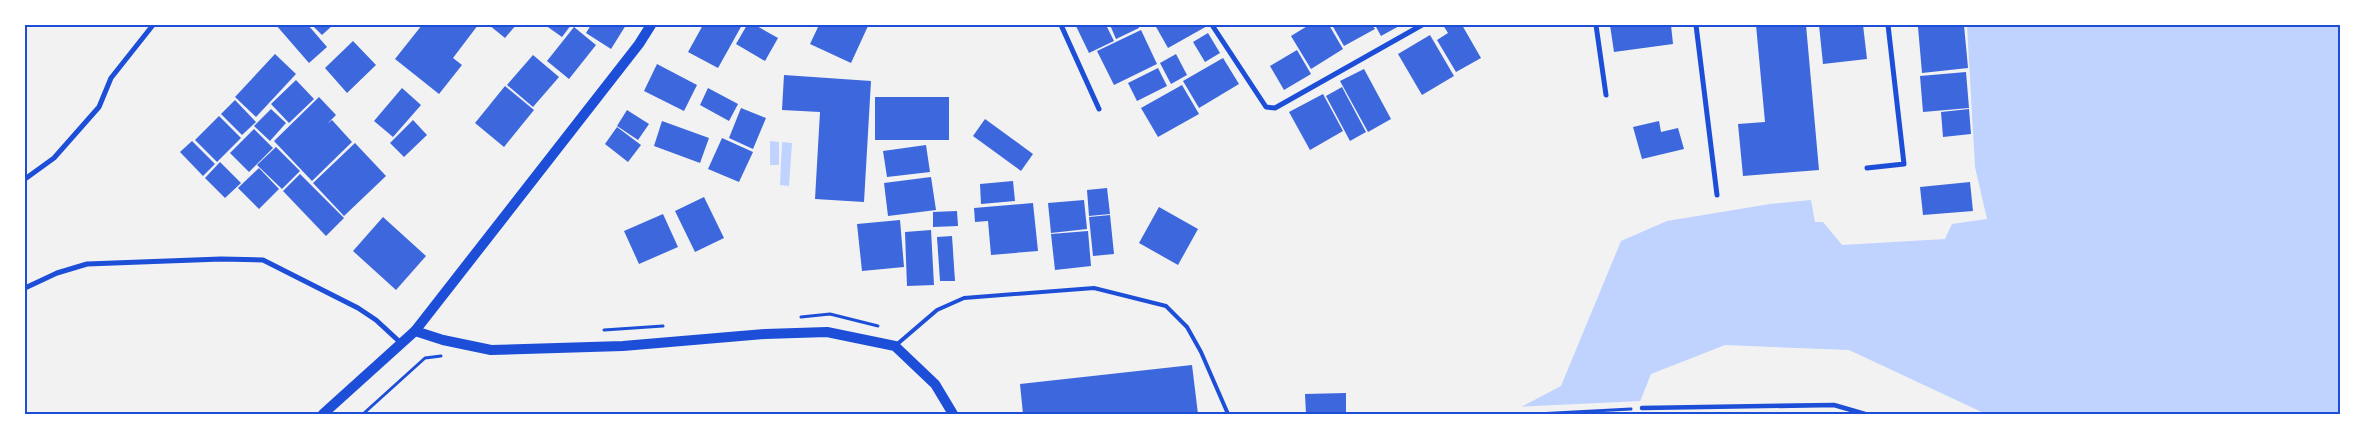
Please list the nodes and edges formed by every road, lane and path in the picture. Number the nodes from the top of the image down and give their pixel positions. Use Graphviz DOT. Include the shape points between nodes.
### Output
graph roads {
  1 [pos="153,25"];
  2 [pos="651,25"];
  3 [pos="1061,25"];
  4 [pos="1212,25"];
  5 [pos="1422,25"];
  6 [pos="1596,25"];
  7 [pos="1696,25"];
  8 [pos="1888,25"];
  9 [pos="1606,95"];
  10 [pos="1099,109"];
  11 [pos="1867,168"];
  12 [pos="25,179"];
  13 [pos="1717,195"];
  14 [pos="25,288"];
  15 [pos="415,331"];
  16 [pos="402,344"];
  17 [pos="895,346"];
  18 [pos="449,357"];
  19 [pos="1642,408"];
  20 [pos="323,414"];
  21 [pos="363,414"];
  22 [pos="953,414"];
  23 [pos="1228,414"];
  24 [pos="1536,414"];
  25 [pos="1865,414"];
  1 -- 12 [label="street" via="111,78 102,103 54,158"];
  2 -- 15 [label="main road"];
  3 -- 10 [label="street"];
  4 -- 5 [label="street" via="1270,109"];
  6 -- 9 [label="street"];
  7 -- 13 [label="street"];
  8 -- 11 [label="street" via="1904,164"];
  14 -- 16 [label="street" via="87,264 262,260 358,308"];
  15 -- 16 [label="main road"];
  15 -- 17 [label="main road" via="491,350 623,346 826,332"];
  16 -- 20 [label="main road"];
  17 -- 22 [label="main road" via="935,384"];
  17 -- 23 [label="lane" via="937,310 964,298 1094,288 1166,306 1187,327 1202,352"];
  18 -- 21 [label="path" via="425,358"];
  19 -- 24 [label="path"];
  19 -- 25 [label="street" via="1834,405"];
}
